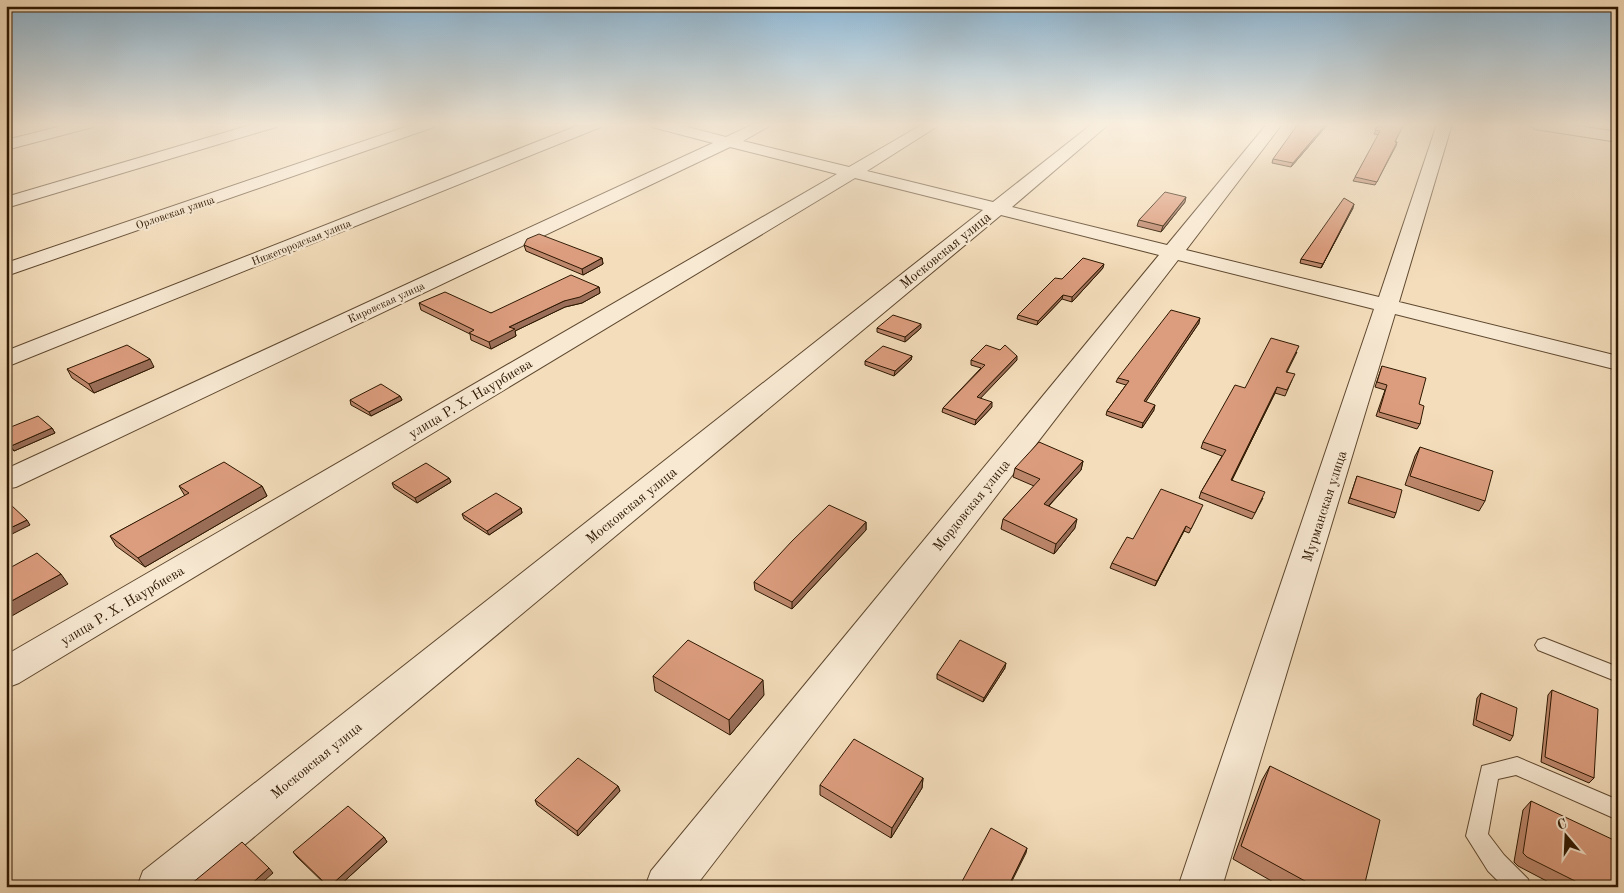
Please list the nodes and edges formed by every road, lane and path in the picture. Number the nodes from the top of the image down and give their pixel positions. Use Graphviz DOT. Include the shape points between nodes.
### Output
graph roads {
  1 [pos="131,166"];
  2 [pos="308,166"];
  3 [pos="492,166"];
  4 [pos="677,166"];
  5 [pos="821,166"];
  6 [pos="863,166"];
  7 [pos="1050,166"];
  8 [pos="1241,166"];
  9 [pos="1432,166"];
  10 [pos="850,173"];
  11 [pos="6,203"];
  12 [pos="996,209"];
  13 [pos="1172,252"];
  14 [pos="6,270"];
  15 [pos="1388,305"];
  16 [pos="6,360"];
  17 [pos="1618,363"];
  18 [pos="6,480"];
  19 [pos="1544,645"];
  20 [pos="6,673"];
  21 [pos="1618,675"];
  22 [pos="1618,810"];
  23 [pos="159,887"];
  24 [pos="667,887"];
  25 [pos="1200,887"];
  26 [pos="1520,887"];
  1 -- 11 [label="street"];
  2 -- 14 [label="street, Орловская улица"];
  3 -- 16 [label="street, Нижегородская улица"];
  4 -- 18 [label="street, Кировская улица"];
  5 -- 10 [label="street"];
  6 -- 10 [label="street, улица Р. Х. Наурбиева"];
  7 -- 12 [label="street, Московская улица"];
  8 -- 13 [label="street, Мордовская улица"];
  9 -- 15 [label="street, Мурманская улица"];
  10 -- 12 [label="street"];
  10 -- 20 [label="street, улица Р. Х. Наурбиева"];
  12 -- 13 [label="street"];
  12 -- 23 [label="street, Московская улица"];
  13 -- 15 [label="street"];
  13 -- 24 [label="street, Мордовская улица"];
  15 -- 17 [label="street"];
  15 -- 25 [label="street, Мурманская улица"];
  19 -- 21 [label="lane"];
  22 -- 26 [label="lane" via="1517,766 1489,772 1477,836 1496,863"];
}
